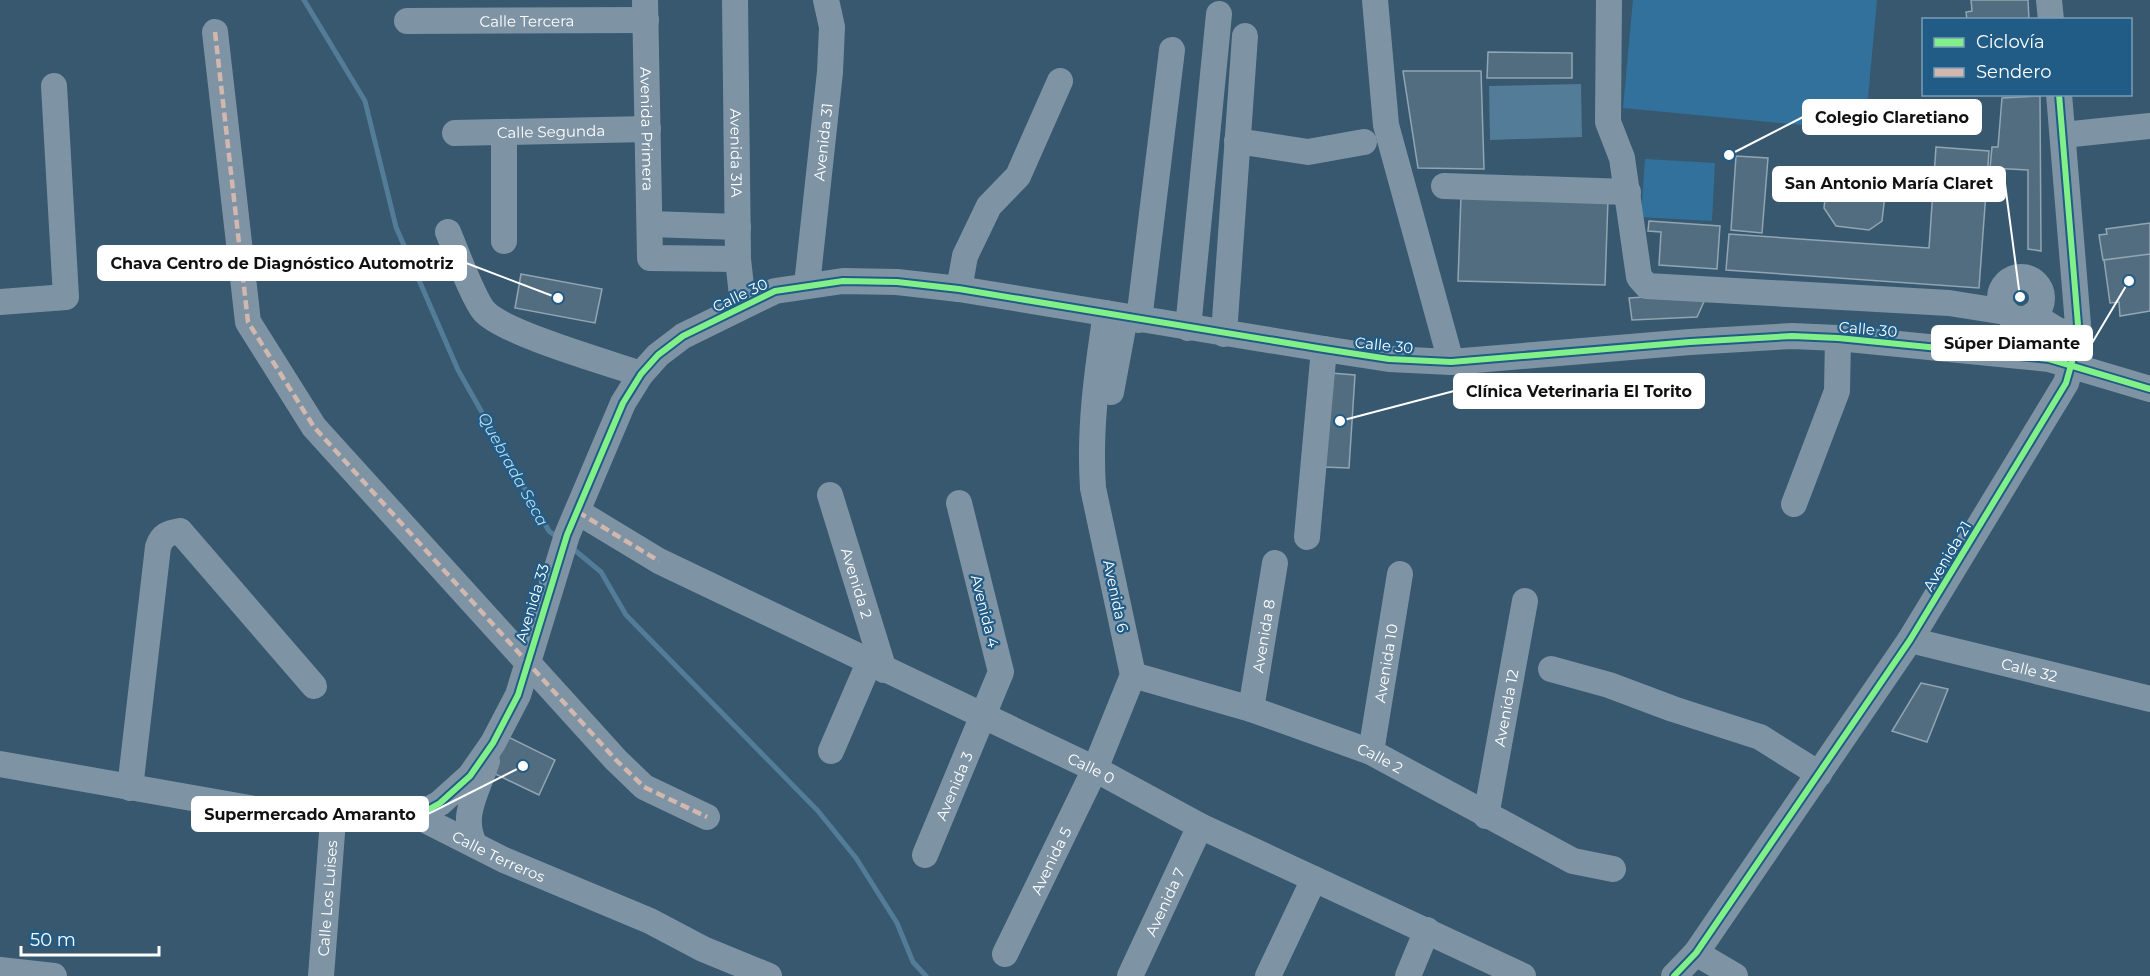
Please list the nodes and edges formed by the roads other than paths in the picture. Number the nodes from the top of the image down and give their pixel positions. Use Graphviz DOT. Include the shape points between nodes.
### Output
graph roads {
  1 [pos="735,0"];
  2 [pos="826,0"];
  3 [pos="1375,0"];
  4 [pos="1609,0"];
  5 [pos="2049,0"];
  6 [pos="646,10"];
  7 [pos="1219,14"];
  8 [pos="2051,18"];
  9 [pos="407,21"];
  10 [pos="215,32"];
  11 [pos="1245,36"];
  12 [pos="1172,50"];
  13 [pos="1060,81"];
  14 [pos="54,86"];
  15 [pos="2059,96"];
  16 [pos="2150,126"];
  17 [pos="648,129"];
  18 [pos="455,133"];
  19 [pos="504,133"];
  20 [pos="2063,135"];
  21 [pos="1237,141"];
  22 [pos="1364,142"];
  23 [pos="1444,186"];
  24 [pos="1628,192"];
  25 [pos="650,224"];
  26 [pos="738,227"];
  27 [pos="448,232"];
  28 [pos="504,241"];
  29 [pos="738,260"];
  30 [pos="807,285"];
  31 [pos="959,289"];
  32 [pos="0,302"];
  33 [pos="743,305"];
  34 [pos="2007,312"];
  35 [pos="2033,315"];
  36 [pos="1123,317"];
  37 [pos="1188,328"];
  38 [pos="1224,334"];
  39 [pos="2079,337"];
  40 [pos="1838,338"];
  41 [pos="1323,350"];
  42 [pos="1451,362"];
  43 [pos="2073,364"];
  44 [pos="641,374"];
  45 [pos="2150,388"];
  46 [pos="830,495"];
  47 [pos="959,503"];
  48 [pos="1794,504"];
  49 [pos="578,512"];
  50 [pos="1307,537"];
  51 [pos="1275,563"];
  52 [pos="1400,574"];
  53 [pos="1525,601"];
  54 [pos="1910,640"];
  55 [pos="527,662"];
  56 [pos="877,666"];
  57 [pos="1551,669"];
  58 [pos="1133,675"];
  59 [pos="314,686"];
  60 [pos="2150,699"];
  61 [pos="1251,709"];
  62 [pos="984,717"];
  63 [pos="493,743"];
  64 [pos="831,751"];
  65 [pos="1371,752"];
  66 [pos="0,764"];
  67 [pos="1095,769"];
  68 [pos="1819,774"];
  69 [pos="130,788"];
  70 [pos="417,816"];
  71 [pos="707,816"];
  72 [pos="1486,816"];
  73 [pos="333,820"];
  74 [pos="1200,826"];
  75 [pos="475,845"];
  76 [pos="925,855"];
  77 [pos="1613,869"];
  78 [pos="1314,879"];
  79 [pos="1427,930"];
  80 [pos="1696,953"];
  81 [pos="1005,954"];
  82 [pos="0,970"];
  83 [pos="54,976"];
  84 [pos="321,976"];
  85 [pos="769,976"];
  86 [pos="1130,976"];
  87 [pos="1268,976"];
  88 [pos="1408,976"];
  89 [pos="1523,976"];
  90 [pos="1674,976"];
  91 [pos="1735,976"];
  1 -- 26 [label="street, Avenida 31A"];
  2 -- 30 [label="street, Avenida 31" via="832,27 830,72"];
  3 -- 42 [label="street" via="1386,125"];
  4 -- 24 [label="street" via="1608,122 1622,158"];
  5 -- 8 [label="street"];
  6 -- 9 [label="street, Calle Tercera"];
  6 -- 17 [label="street, Avenida Primera"];
  7 -- 37 [label="street"];
  10 -- 55 [label="street" via="248,322 314,427"];
  11 -- 21 [label="street"];
  12 -- 36 [label="street, Avenida 6"];
  13 -- 31 [label="street" via="1018,176 989,206 965,256"];
  14 -- 32 [label="street" via="66,297"];
  15 -- 20 [label="street, Avenida 21"];
  16 -- 20 [label="street"];
  17 -- 19 [label="street, Calle Segunda"];
  17 -- 25 [label="street, Avenida Primera"];
  18 -- 19 [label="street, Calle Segunda"];
  19 -- 28 [label="street"];
  20 -- 39 [label="street, Avenida 21"];
  21 -- 22 [label="street" via="1293,152"];
  21 -- 38 [label="street"];
  23 -- 24 [label="street"];
  24 -- 34 [label="street" via="1639,278 1647,286 1949,303"];
  25 -- 26 [label="street"];
  25 -- 29 [label="street, Avenida Primera" via="650,258"];
  26 -- 29 [label="street, Avenida 31A"];
  27 -- 44 [label="street" via="483,310 494,320"];
  29 -- 33 [label="street, Avenida 31A"];
  30 -- 31 [label="street, Calle 30" via="897,282"];
  30 -- 33 [label="street, Calle 30" via="775,291"];
  31 -- 36 [label="street, Calle 30"];
  33 -- 44 [label="street, Calle 30" via="683,336"];
  34 -- 35 [label="street" via="2019,319"];
  34 -- 35 [label="street" via="2000,300 2006,284 2015,277 2026,277 2036,282 2042,293 2041,304"];
  35 -- 39 [label="street" via="2057,330"];
  36 -- 37 [label="street, Calle 30"];
  36 -- 58 [label="street, Avenida 6" via="1109,402 1096,417 1091,457 1093,488"];
  37 -- 38 [label="street, Calle 30"];
  38 -- 41 [label="street, Calle 30"];
  39 -- 43 [label="street, Avenida 21"];
  40 -- 42 [label="street, Calle 30" via="1792,336 1690,342"];
  40 -- 43 [label="street, Calle 30"];
  40 -- 48 [label="street" via="1837,391"];
  41 -- 42 [label="street, Calle 30"];
  41 -- 50 [label="street"];
  43 -- 45 [label="street, Calle 30"];
  43 -- 54 [label="street, Avenida 21" via="2066,383"];
  44 -- 49 [label="street, Avenida 33" via="624,403"];
  46 -- 56 [label="street, Avenida 2"];
  47 -- 62 [label="street, Avenida 4" via="1000,672"];
  49 -- 55 [label="street, Avenida 33" via="563,546"];
  49 -- 56 [label="street, Calle 0" via="659,561"];
  51 -- 61 [label="street, Avenida 8"];
  52 -- 65 [label="street, Avenida 10"];
  53 -- 72 [label="street, Avenida 12"];
  54 -- 60 [label="street, Calle 32"];
  54 -- 68 [label="street, Avenida 21"];
  55 -- 63 [label="street, Avenida 33" via="518,695"];
  55 -- 71 [label="street" via="644,787"];
  56 -- 62 [label="street, Calle 0"];
  56 -- 64 [label="street"];
  57 -- 68 [label="street" via="1760,737"];
  58 -- 61 [label="street, Calle 2"];
  58 -- 67 [label="street"];
  59 -- 69 [label="street" via="180,531 169,532 160,538 158,547"];
  61 -- 65 [label="street, Calle 2"];
  62 -- 67 [label="street, Calle 0"];
  62 -- 76 [label="street, Avenida 3"];
  63 -- 70 [label="street, Avenida 33" via="470,776 441,803"];
  63 -- 75 [label="street" via="467,819 468,833"];
  65 -- 72 [label="street, Calle 2"];
  66 -- 69 [label="street, Calle Terreros"];
  67 -- 74 [label="street, Calle 0"];
  67 -- 81 [label="street, Avenida 5"];
  68 -- 80 [label="street, Avenida 21"];
  69 -- 73 [label="street, Calle Terreros"];
  70 -- 73 [label="street, Calle Terreros"];
  70 -- 75 [label="street, Calle Terreros"];
  72 -- 77 [label="street, Calle 2" via="1574,861"];
  73 -- 84 [label="street, Calle Los Luises"];
  74 -- 78 [label="street, Calle 0"];
  74 -- 86 [label="street, Avenida 7"];
  75 -- 85 [label="street, Calle Terreros"];
  78 -- 79 [label="street, Calle 0"];
  78 -- 87 [label="street"];
  79 -- 88 [label="street"];
  79 -- 89 [label="street, Calle 0"];
  80 -- 90 [label="street, Avenida 21"];
  80 -- 91 [label="street"];
  82 -- 83 [label="street"];
}
